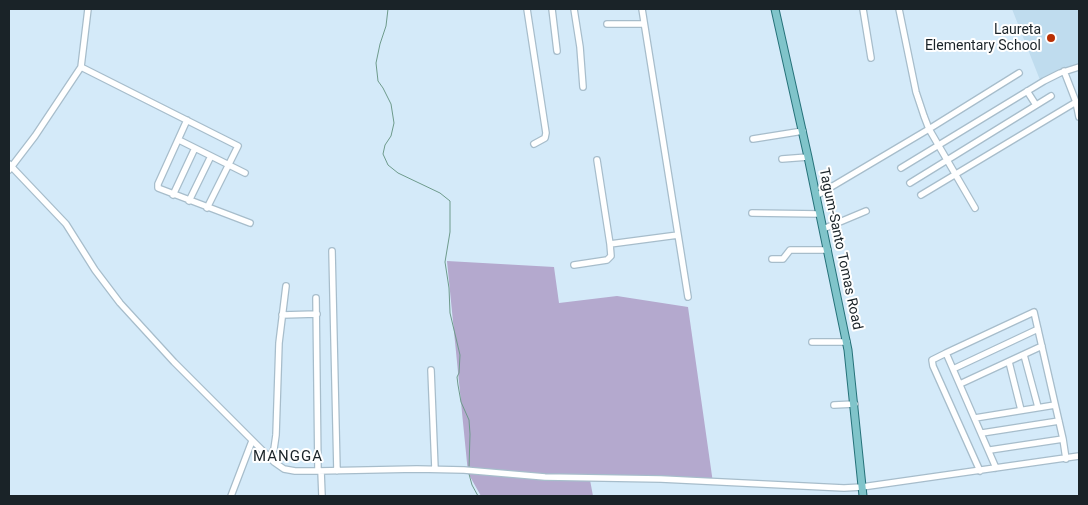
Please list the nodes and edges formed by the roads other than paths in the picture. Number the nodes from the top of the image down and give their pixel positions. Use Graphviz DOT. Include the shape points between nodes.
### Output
graph roads {
  1 [pos="88,9"];
  2 [pos="527,9"];
  3 [pos="552,9"];
  4 [pos="574,9"];
  5 [pos="642,9"];
  6 [pos="775,9"];
  7 [pos="863,9"];
  8 [pos="899,9"];
  9 [pos="607,24"];
  10 [pos="644,24"];
  11 [pos="557,51"];
  12 [pos="871,58"];
  13 [pos="81,67"];
  14 [pos="1079,67"];
  15 [pos="1064,72"];
  16 [pos="1019,73"];
  17 [pos="583,87"];
  18 [pos="1027,91"];
  19 [pos="1051,96"];
  20 [pos="1076,102"];
  21 [pos="1036,105"];
  22 [pos="1079,117"];
  23 [pos="187,120"];
  24 [pos="929,129"];
  25 [pos="802,132"];
  26 [pos="753,139"];
  27 [pos="179,140"];
  28 [pos="534,144"];
  29 [pos="938,145"];
  30 [pos="195,148"];
  31 [pos="211,156"];
  32 [pos="808,157"];
  33 [pos="597,160"];
  34 [pos="782,160"];
  35 [pos="947,160"];
  36 [pos="229,164"];
  37 [pos="10,167"];
  38 [pos="901,168"];
  39 [pos="245,173"];
  40 [pos="955,175"];
  41 [pos="910,183"];
  42 [pos="173,195"];
  43 [pos="921,195"];
  44 [pos="816,196"];
  45 [pos="189,201"];
  46 [pos="207,208"];
  47 [pos="975,208"];
  48 [pos="866,211"];
  49 [pos="752,213"];
  50 [pos="820,214"];
  51 [pos="250,223"];
  52 [pos="823,229"];
  53 [pos="678,235"];
  54 [pos="610,244"];
  55 [pos="828,250"];
  56 [pos="332,251"];
  57 [pos="772,259"];
  58 [pos="574,265"];
  59 [pos="286,286"];
  60 [pos="688,297"];
  61 [pos="316,298"];
  62 [pos="317,314"];
  63 [pos="282,315"];
  64 [pos="1038,329"];
  65 [pos="812,342"];
  66 [pos="847,342"];
  67 [pos="1042,346"];
  68 [pos="946,353"];
  69 [pos="1024,354"];
  70 [pos="1009,362"];
  71 [pos="953,369"];
  72 [pos="431,370"];
  73 [pos="960,384"];
  74 [pos="855,404"];
  75 [pos="834,405"];
  76 [pos="1055,405"];
  77 [pos="1038,407"];
  78 [pos="1021,410"];
  79 [pos="975,418"];
  80 [pos="1059,421"];
  81 [pos="982,434"];
  82 [pos="1063,439"];
  83 [pos="252,441"];
  84 [pos="990,450"];
  85 [pos="1079,456"];
  86 [pos="269,457"];
  87 [pos="1066,458"];
  88 [pos="996,468"];
  89 [pos="435,470"];
  90 [pos="980,470"];
  91 [pos="320,471"];
  92 [pos="337,471"];
  93 [pos="862,487"];
  94 [pos="231,496"];
  95 [pos="322,496"];
  96 [pos="863,496"];
  1 -- 13 [label="street"];
  2 -- 28 [label="street" via="546,133 545,138"];
  3 -- 11 [label="street"];
  4 -- 17 [label="street"];
  5 -- 10 [label="street"];
  6 -- 25 [label="main road, Tagum-Santo Tomas Road"];
  7 -- 12 [label="street"];
  8 -- 24 [label="street" via="916,92"];
  9 -- 10 [label="street"];
  10 -- 53 [label="street"];
  13 -- 23 [label="street"];
  13 -- 37 [label="street"];
  14 -- 15 [label="street"];
  15 -- 18 [label="street"];
  15 -- 20 [label="street"];
  16 -- 24 [label="street"];
  18 -- 21 [label="street"];
  18 -- 29 [label="street"];
  19 -- 21 [label="street"];
  20 -- 22 [label="street"];
  20 -- 40 [label="street"];
  21 -- 35 [label="street"];
  23 -- 27 [label="street"];
  23 -- 36 [label="street" via="238,146"];
  24 -- 29 [label="street"];
  24 -- 44 [label="street"];
  25 -- 26 [label="street"];
  25 -- 32 [label="main road, Tagum-Santo Tomas Road"];
  27 -- 30 [label="street"];
  27 -- 42 [label="street" via="158,186 159,190"];
  29 -- 35 [label="street"];
  29 -- 38 [label="street"];
  30 -- 31 [label="street"];
  30 -- 42 [label="street"];
  31 -- 36 [label="street"];
  31 -- 45 [label="street"];
  32 -- 34 [label="street"];
  32 -- 44 [label="main road, Tagum-Santo Tomas Road"];
  33 -- 54 [label="street"];
  35 -- 40 [label="street"];
  35 -- 41 [label="street"];
  36 -- 39 [label="street"];
  36 -- 46 [label="street"];
  37 -- 83 [label="street" via="75,235 95,270 120,302"];
  40 -- 43 [label="street"];
  40 -- 47 [label="street"];
  42 -- 45 [label="street"];
  44 -- 50 [label="main road, Tagum-Santo Tomas Road"];
  45 -- 46 [label="street"];
  46 -- 51 [label="street"];
  48 -- 52 [label="street"];
  49 -- 50 [label="street"];
  50 -- 52 [label="main road, Tagum-Santo Tomas Road"];
  52 -- 55 [label="main road, Tagum-Santo Tomas Road"];
  53 -- 54 [label="street"];
  53 -- 60 [label="street"];
  54 -- 58 [label="street" via="609,259"];
  55 -- 57 [label="street" via="790,250 783,259"];
  55 -- 66 [label="main road, Tagum-Santo Tomas Road"];
  56 -- 92 [label="street"];
  59 -- 63 [label="street"];
  61 -- 62 [label="street"];
  62 -- 63 [label="street"];
  62 -- 91 [label="street"];
  63 -- 86 [label="street" via="276,435"];
  64 -- 67 [label="street"];
  64 -- 68 [label="street" via="1034,312"];
  64 -- 71 [label="street"];
  65 -- 66 [label="street"];
  66 -- 74 [label="main road, Tagum-Santo Tomas Road"];
  67 -- 69 [label="street"];
  67 -- 76 [label="street"];
  68 -- 71 [label="street"];
  68 -- 90 [label="street" via="932,360 933,366"];
  69 -- 70 [label="street"];
  69 -- 77 [label="street"];
  70 -- 73 [label="street"];
  70 -- 78 [label="street"];
  71 -- 73 [label="street"];
  72 -- 89 [label="street"];
  73 -- 79 [label="street"];
  74 -- 75 [label="street"];
  74 -- 93 [label="main road, Tagum-Santo Tomas Road"];
  76 -- 77 [label="street"];
  76 -- 80 [label="street"];
  77 -- 78 [label="street"];
  78 -- 79 [label="street"];
  79 -- 81 [label="street"];
  80 -- 81 [label="street"];
  80 -- 82 [label="street"];
  81 -- 84 [label="street"];
  82 -- 84 [label="street"];
  82 -- 87 [label="street"];
  83 -- 86 [label="street"];
  83 -- 94 [label="street"];
  84 -- 88 [label="street"];
  85 -- 87 [label="street"];
  86 -- 91 [label="street" via="284,469"];
  87 -- 88 [label="street"];
  88 -- 90 [label="street"];
  89 -- 92 [label="street"];
  89 -- 93 [label="street" via="820,488"];
  90 -- 93 [label="street"];
  91 -- 92 [label="street"];
  91 -- 95 [label="street"];
  93 -- 96 [label="main road, Tagum-Santo Tomas Road"];
}
